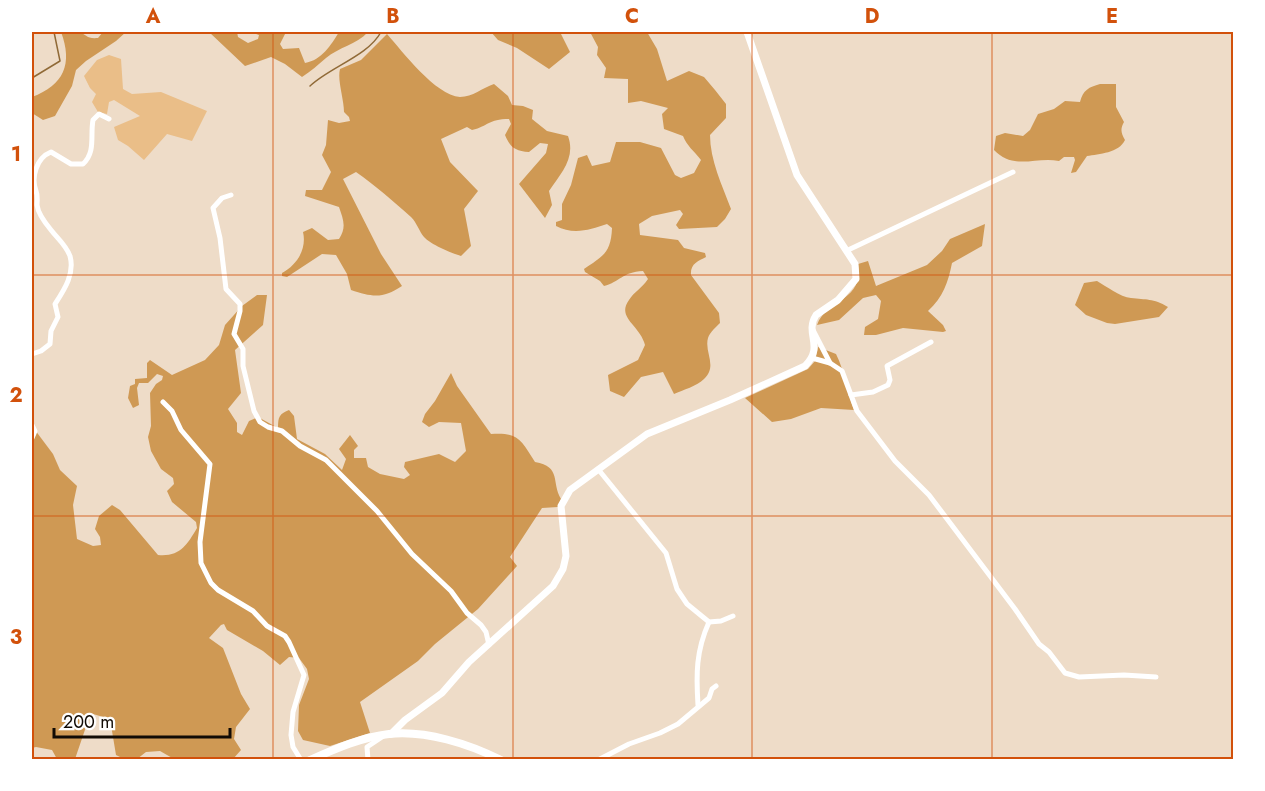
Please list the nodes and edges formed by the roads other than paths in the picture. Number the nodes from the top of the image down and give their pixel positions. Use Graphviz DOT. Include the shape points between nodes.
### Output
graph roads {
  1 [pos="747,32"];
  2 [pos="109,119"];
  3 [pos="1013,172"];
  4 [pos="231,195"];
  5 [pos="846,252"];
  6 [pos="812,327"];
  7 [pos="931,342"];
  8 [pos="32,354"];
  9 [pos="812,358"];
  10 [pos="830,363"];
  11 [pos="850,395"];
  12 [pos="163,402"];
  13 [pos="32,425"];
  14 [pos="32,438"];
  15 [pos="598,469"];
  16 [pos="733,616"];
  17 [pos="709,622"];
  18 [pos="489,645"];
  19 [pos="1156,677"];
  20 [pos="716,686"];
  21 [pos="698,705"];
  22 [pos="389,734"];
  23 [pos="493,757"];
  24 [pos="301,759"];
  25 [pos="310,759"];
  26 [pos="368,759"];
  27 [pos="501,759"];
  28 [pos="598,759"];
  1 -- 5 [label="street" via="797,175"];
  2 -- 8 [label="street" via="99,114 93,120 92,147 83,164 71,165 51,152 35,170 33,185 38,207 65,246 71,263 69,282 55,304 58,317 50,344"];
  3 -- 5 [label="street"];
  4 -- 18 [label="street" via="216,202 213,215 226,289 240,304 234,334 243,349 243,366 257,418 322,457 363,497 481,625"];
  5 -- 6 [label="street" via="855,264 856,279 838,300 816,315"];
  6 -- 9 [label="street"];
  6 -- 10 [label="street"];
  7 -- 11 [label="street" via="887,366 888,385"];
  9 -- 10 [label="street"];
  9 -- 15 [label="street" via="805,366 648,434"];
  10 -- 11 [label="street" via="842,371"];
  11 -- 19 [label="street" via="857,411 893,458 929,495 1039,644 1065,673 1079,677"];
  12 -- 24 [label="street" via="210,465 200,542 201,563 206,573 218,590 285,636 304,672 291,735"];
  13 -- 14 [label="street"];
  15 -- 17 [label="street" via="666,553 677,589 687,604"];
  15 -- 18 [label="street" via="570,490 562,502 566,556 557,580"];
  16 -- 17 [label="street"];
  17 -- 21 [label="street" via="700,642"];
  18 -- 22 [label="street" via="442,693"];
  20 -- 21 [label="street" via="709,698"];
  21 -- 28 [label="street" via="660,734"];
  22 -- 23 [label="main road" via="436,738"];
  22 -- 25 [label="main road"];
  22 -- 26 [label="street" via="367,747"];
  23 -- 27 [label="main road"];
}
